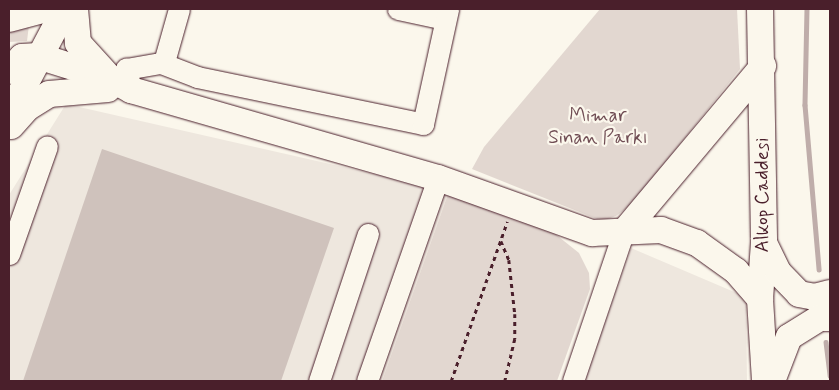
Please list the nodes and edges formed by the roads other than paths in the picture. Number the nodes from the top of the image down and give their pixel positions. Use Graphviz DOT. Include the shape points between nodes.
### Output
graph roads {
  1 [pos="46,9"];
  2 [pos="65,9"];
  3 [pos="75,9"];
  4 [pos="179,9"];
  5 [pos="398,9"];
  6 [pos="760,9"];
  7 [pos="446,14"];
  8 [pos="9,19"];
  9 [pos="162,63"];
  10 [pos="20,65"];
  11 [pos="762,66"];
  12 [pos="117,86"];
  13 [pos="9,115"];
  14 [pos="9,129"];
  15 [pos="47,146"];
  16 [pos="438,178"];
  17 [pos="623,233"];
  18 [pos="368,234"];
  19 [pos="764,243"];
  20 [pos="9,254"];
  21 [pos="830,292"];
  22 [pos="760,299"];
  23 [pos="830,318"];
  24 [pos="319,381"];
  25 [pos="367,381"];
  26 [pos="573,381"];
  27 [pos="765,381"];
  28 [pos="772,381"];
  1 -- 8 [label="main road"];
  2 -- 10 [label="main road"];
  3 -- 12 [label="main road" via="78,43"];
  4 -- 9 [label="lane"];
  5 -- 7 [label="lane"];
  6 -- 11 [label="main road, Alkop Caddesi"];
  7 -- 9 [label="lane" via="423,124 197,78"];
  9 -- 12 [label="lane" via="129,67"];
  10 -- 12 [label="main road"];
  10 -- 13 [label="main road"];
  11 -- 17 [label="main road"];
  11 -- 19 [label="main road, Alkop Caddesi"];
  12 -- 14 [label="main road" via="49,94 26,108"];
  12 -- 16 [label="main road"];
  15 -- 20 [label="lane"];
  16 -- 17 [label="main road" via="592,233"];
  16 -- 25 [label="lane"];
  17 -- 22 [label="main road" via="661,230 697,243 736,271"];
  17 -- 26 [label="lane"];
  18 -- 24 [label="lane"];
  19 -- 21 [label="main road" via="778,272 799,294 814,297"];
  19 -- 22 [label="main road, Alkop Caddesi"];
  22 -- 27 [label="main road, Alkop Caddesi"];
  23 -- 28 [label="main road" via="812,321 790,337"];
}
